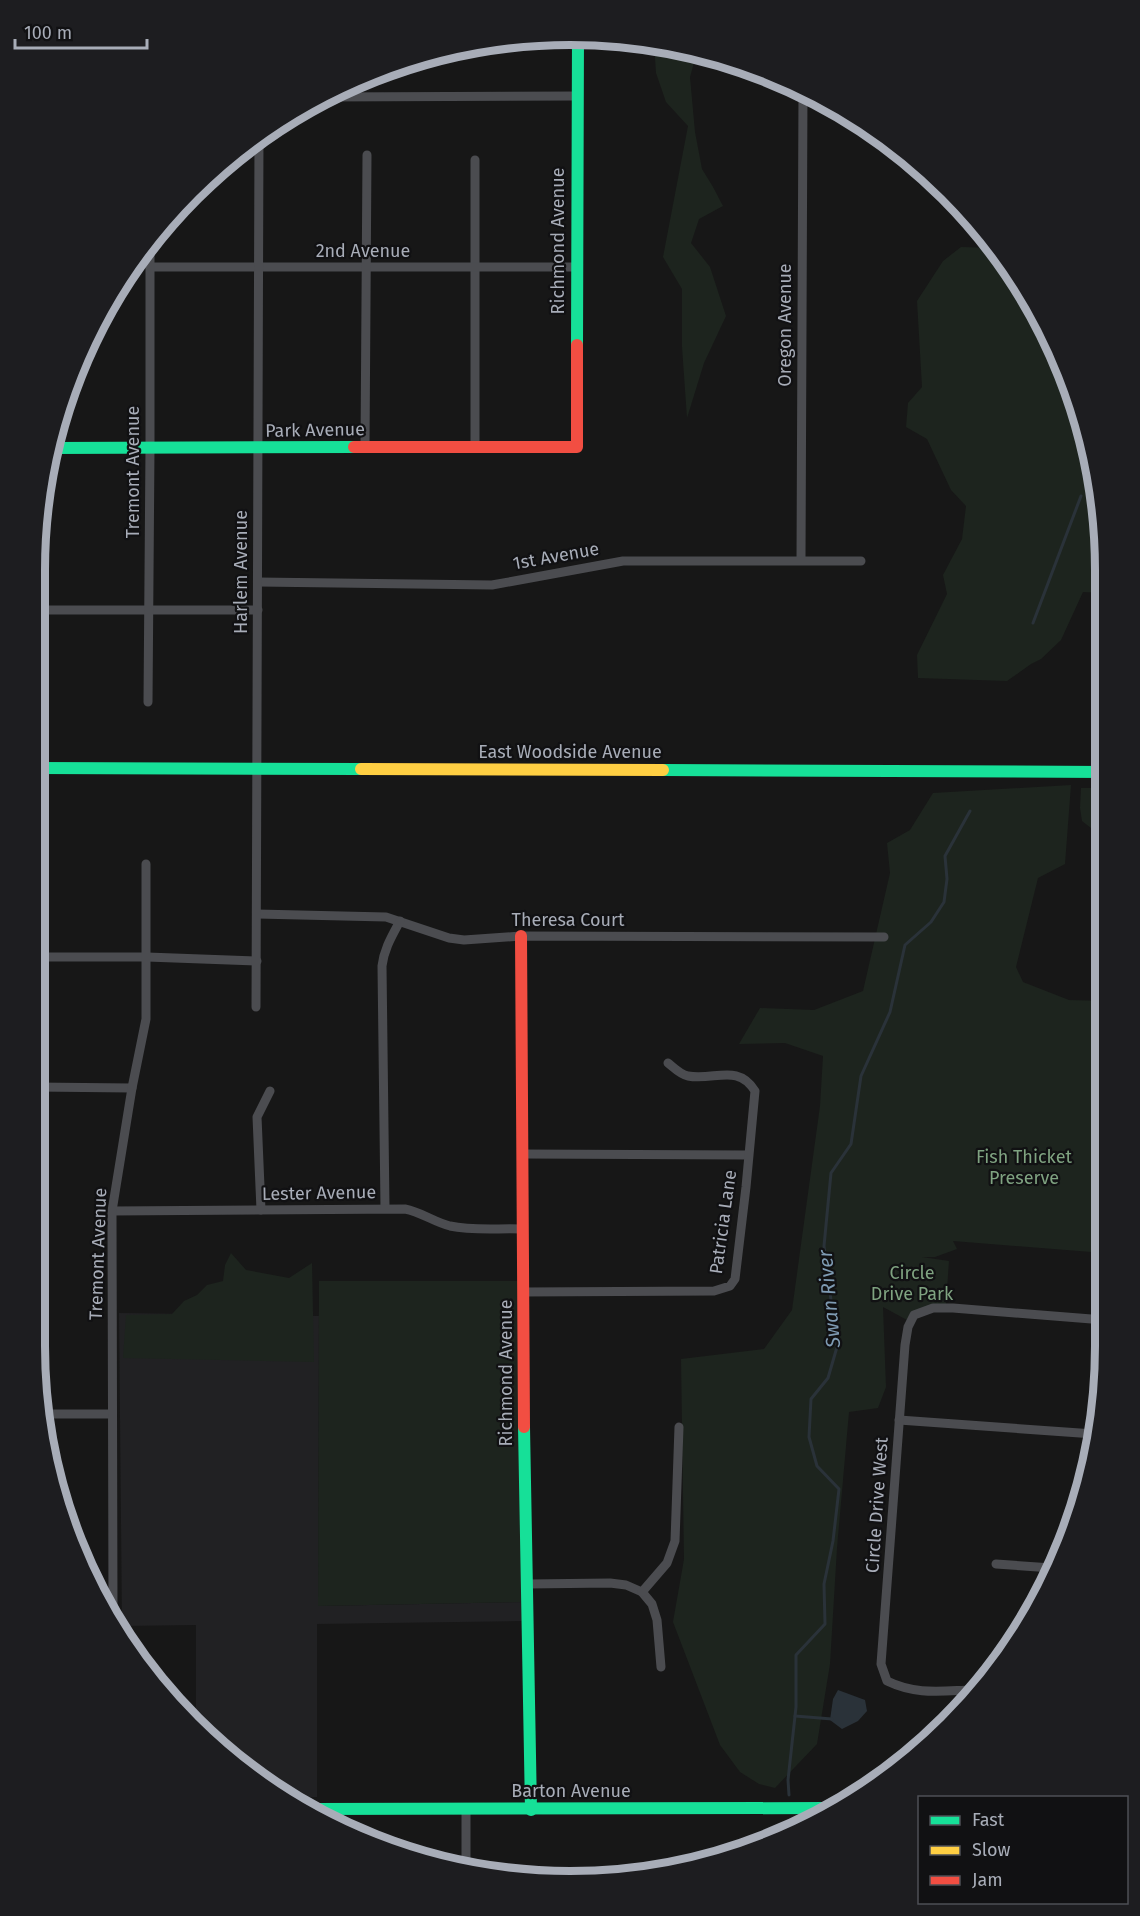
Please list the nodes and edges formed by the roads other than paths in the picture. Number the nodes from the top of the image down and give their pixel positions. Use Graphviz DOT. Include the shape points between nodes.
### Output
graph roads {
  1 [pos="578,45"];
  2 [pos="577,96"];
  3 [pos="343,97"];
  4 [pos="803,100"];
  5 [pos="259,147"];
  6 [pos="367,155"];
  7 [pos="475,160"];
  8 [pos="150,254"];
  9 [pos="150,267"];
  10 [pos="258,267"];
  11 [pos="576,267"];
  12 [pos="366,268"];
  13 [pos="475,268"];
  14 [pos="475,446"];
  15 [pos="365,447"];
  16 [pos="577,447"];
  17 [pos="60,448"];
  18 [pos="150,448"];
  19 [pos="258,449"];
  20 [pos="801,560"];
  21 [pos="861,561"];
  22 [pos="258,582"];
  23 [pos="148,609"];
  24 [pos="45,610"];
  25 [pos="258,610"];
  26 [pos="147,702"];
  27 [pos="45,768"];
  28 [pos="257,769"];
  29 [pos="1095,771"];
  30 [pos="146,864"];
  31 [pos="257,914"];
  32 [pos="400,921"];
  33 [pos="521,936"];
  34 [pos="884,937"];
  35 [pos="45,957"];
  36 [pos="147,957"];
  37 [pos="257,961"];
  38 [pos="256,1007"];
  39 [pos="668,1062"];
  40 [pos="45,1087"];
  41 [pos="132,1088"];
  42 [pos="270,1091"];
  43 [pos="523,1154"];
  44 [pos="748,1155"];
  45 [pos="385,1208"];
  46 [pos="261,1210"];
  47 [pos="112,1211"];
  48 [pos="522,1229"];
  49 [pos="524,1292"];
  50 [pos="1095,1319"];
  51 [pos="49,1414"];
  52 [pos="112,1414"];
  53 [pos="899,1420"];
  54 [pos="678,1427"];
  55 [pos="1088,1434"];
  56 [pos="996,1564"];
  57 [pos="1045,1568"];
  58 [pos="528,1584"];
  59 [pos="642,1592"];
  60 [pos="113,1604"];
  61 [pos="661,1667"];
  62 [pos="967,1690"];
  63 [pos="819,1808"];
  64 [pos="322,1809"];
  65 [pos="466,1809"];
  66 [pos="531,1810"];
  67 [pos="466,1861"];
  1 -- 2 [label="street, Richmond Avenue"];
  2 -- 3 [label="street"];
  2 -- 11 [label="street, Richmond Avenue"];
  4 -- 20 [label="street, Oregon Avenue"];
  5 -- 10 [label="street, Harlem Avenue"];
  6 -- 12 [label="street"];
  7 -- 13 [label="street"];
  8 -- 9 [label="street, Tremont Avenue"];
  9 -- 10 [label="street, 2nd Avenue"];
  9 -- 18 [label="street, Tremont Avenue"];
  10 -- 12 [label="street, 2nd Avenue"];
  10 -- 19 [label="street, Harlem Avenue"];
  11 -- 13 [label="street, 2nd Avenue"];
  11 -- 16 [label="street, Richmond Avenue"];
  12 -- 13 [label="street, 2nd Avenue"];
  12 -- 15 [label="street"];
  13 -- 14 [label="street"];
  14 -- 15 [label="street, Park Avenue"];
  14 -- 16 [label="street, Park Avenue"];
  15 -- 19 [label="street, Park Avenue"];
  17 -- 18 [label="street, Park Avenue"];
  18 -- 19 [label="street, Park Avenue"];
  18 -- 23 [label="street, Tremont Avenue"];
  19 -- 22 [label="street, Harlem Avenue"];
  20 -- 21 [label="street, 1st Avenue"];
  20 -- 22 [label="street, 1st Avenue" via="623,561 492,585"];
  22 -- 25 [label="street, Harlem Avenue"];
  23 -- 24 [label="street"];
  23 -- 25 [label="street"];
  23 -- 26 [label="street, Tremont Avenue"];
  25 -- 28 [label="street, Harlem Avenue"];
  27 -- 28 [label="street, East Woodside Avenue"];
  28 -- 29 [label="street, East Woodside Avenue"];
  28 -- 31 [label="street, Harlem Avenue"];
  30 -- 36 [label="street, Tremont Avenue"];
  31 -- 32 [label="street, Theresa Court" via="386,917"];
  31 -- 37 [label="street, Harlem Avenue"];
  32 -- 33 [label="street, Theresa Court" via="464,940"];
  32 -- 45 [label="street" via="387,944 382,966"];
  33 -- 34 [label="street, Theresa Court"];
  33 -- 43 [label="street, Richmond Avenue"];
  35 -- 36 [label="street"];
  36 -- 37 [label="street"];
  36 -- 41 [label="street, Tremont Avenue" via="146,1019"];
  37 -- 38 [label="street, Harlem Avenue"];
  39 -- 44 [label="street, Patricia Lane" via="686,1076 734,1075 750,1082 755,1102"];
  40 -- 41 [label="street"];
  41 -- 47 [label="street, Tremont Avenue"];
  42 -- 46 [label="street" via="257,1117"];
  43 -- 44 [label="street"];
  43 -- 48 [label="street, Richmond Avenue"];
  44 -- 49 [label="street, Patricia Lane" via="737,1268 730,1286 714,1291"];
  45 -- 46 [label="street, Lester Avenue"];
  45 -- 48 [label="street, Lester Avenue" via="416,1211 459,1227"];
  46 -- 47 [label="street, Lester Avenue"];
  47 -- 52 [label="street, Tremont Avenue"];
  48 -- 49 [label="street, Richmond Avenue"];
  49 -- 58 [label="street, Richmond Avenue"];
  50 -- 53 [label="street, Circle Drive West" via="953,1308 933,1308 914,1314 905,1345"];
  51 -- 52 [label="street"];
  52 -- 60 [label="street, Tremont Avenue"];
  53 -- 55 [label="street"];
  53 -- 62 [label="street, Circle Drive West" via="881,1664 886,1681 903,1689"];
  54 -- 59 [label="street" via="675,1541 667,1563"];
  56 -- 57 [label="street"];
  58 -- 59 [label="street" via="610,1583"];
  58 -- 66 [label="street, Richmond Avenue"];
  59 -- 61 [label="street" via="652,1604 657,1620"];
  63 -- 66 [label="street, Barton Avenue"];
  64 -- 65 [label="street, Barton Avenue"];
  65 -- 66 [label="street, Barton Avenue"];
  65 -- 67 [label="street"];
}
